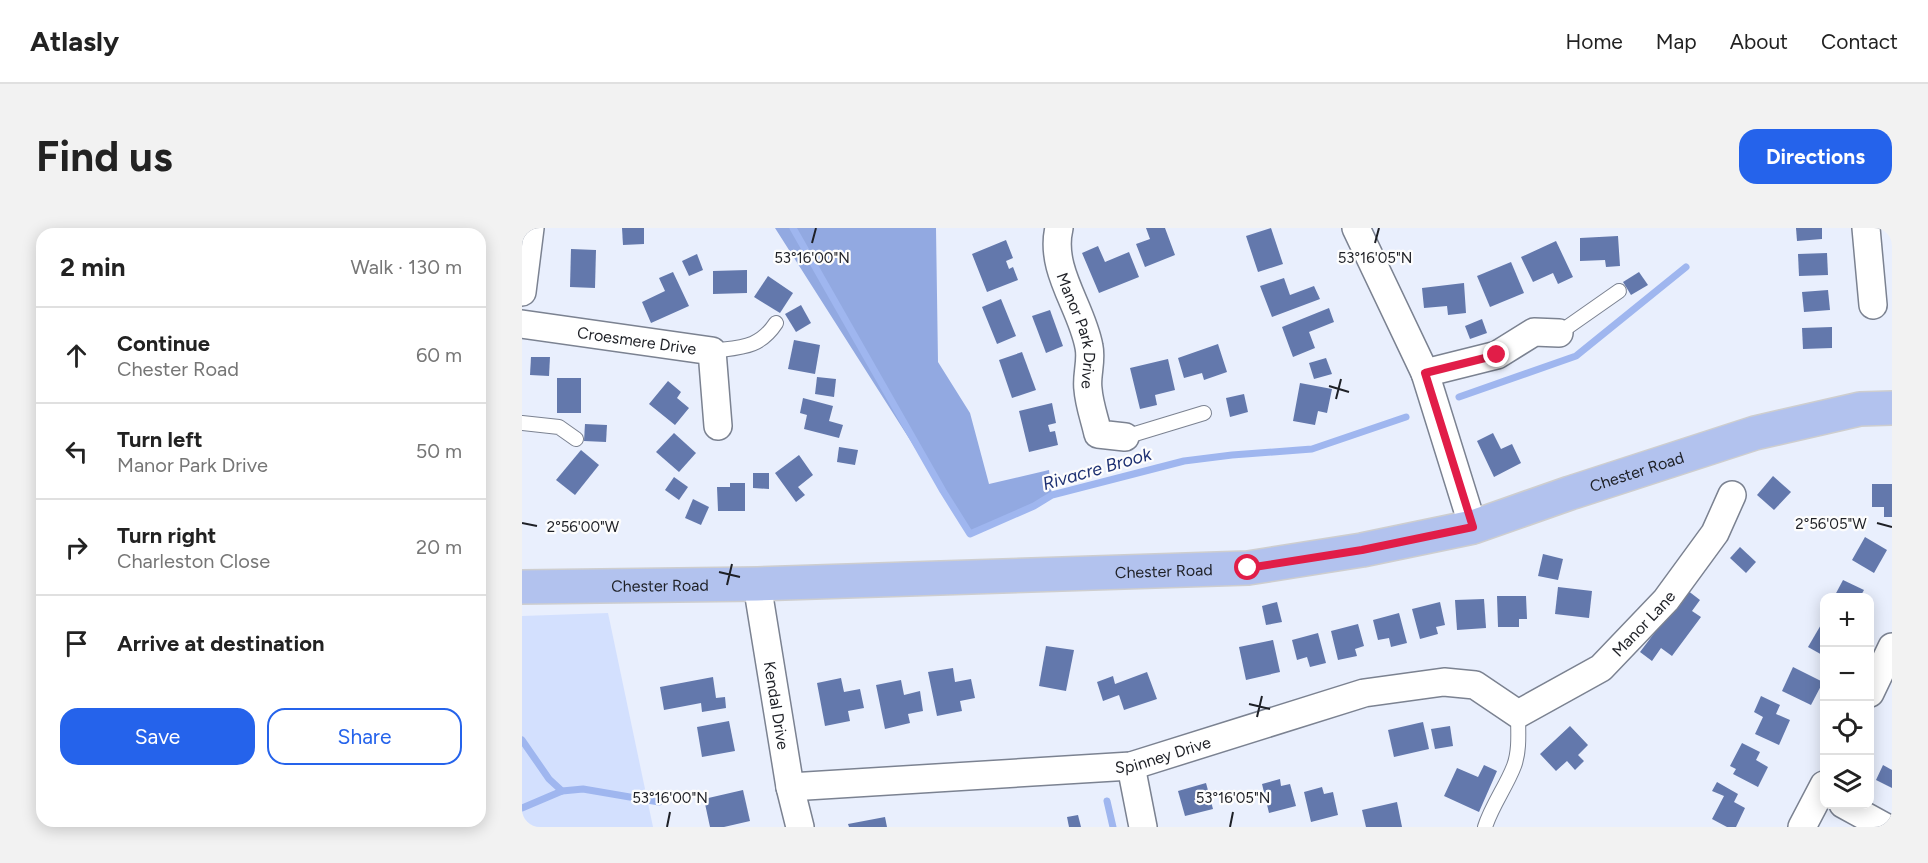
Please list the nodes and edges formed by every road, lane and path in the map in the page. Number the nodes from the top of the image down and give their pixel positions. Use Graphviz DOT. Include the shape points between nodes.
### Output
graph roads {
  1 [pos="530,228"];
  2 [pos="1059,228"];
  3 [pos="1356,228"];
  4 [pos="1866,228"];
  5 [pos="1618,291"];
  6 [pos="522,292"];
  7 [pos="1873,305"];
  8 [pos="776,323"];
  9 [pos="522,324"];
  10 [pos="1559,333"];
  11 [pos="712,351"];
  12 [pos="1425,373"];
  13 [pos="1892,408"];
  14 [pos="1204,413"];
  15 [pos="522,423"];
  16 [pos="718,426"];
  17 [pos="1125,437"];
  18 [pos="576,440"];
  19 [pos="1732,495"];
  20 [pos="1473,527"];
  21 [pos="757,584"];
  22 [pos="522,587"];
  23 [pos="1892,647"];
  24 [pos="1874,683"];
  25 [pos="1518,714"];
  26 [pos="1131,766"];
  27 [pos="790,787"];
  28 [pos="1820,804"];
  29 [pos="1854,809"];
  30 [pos="800,827"];
  31 [pos="1143,827"];
  32 [pos="1485,827"];
  33 [pos="1802,827"];
  34 [pos="1885,827"];
  1 -- 6 [label="street"];
  2 -- 17 [label="street, Manor Park Drive" via="1055,244 1065,284 1090,349 1088,389 1093,441"];
  3 -- 12 [label="street"];
  4 -- 7 [label="street"];
  5 -- 10 [label="lane"];
  8 -- 11 [label="lane" via="757,343"];
  9 -- 11 [label="street, Croesmere Drive"];
  10 -- 12 [label="street" via="1534,332 1497,355"];
  11 -- 16 [label="street, Croesmere Drive"];
  12 -- 20 [label="street"];
  13 -- 20 [label="main road, Chester Road" via="1860,409 1755,433"];
  14 -- 17 [label="lane"];
  15 -- 18 [label="lane" via="559,427"];
  19 -- 25 [label="street, Manor Lane" via="1715,533 1666,600 1601,668"];
  20 -- 21 [label="main road, Chester Road" via="1248,568"];
  21 -- 22 [label="main road, Chester Road"];
  21 -- 27 [label="street, Kendal Drive"];
  23 -- 24 [label="street"];
  25 -- 26 [label="street, Spinney Drive" via="1475,685 1444,682 1364,693"];
  25 -- 32 [label="lane" via="1514,767"];
  26 -- 27 [label="street, Spinney Drive"];
  26 -- 31 [label="street"];
  27 -- 30 [label="street, Kendal Drive"];
  28 -- 33 [label="street"];
  29 -- 34 [label="street"];
}
